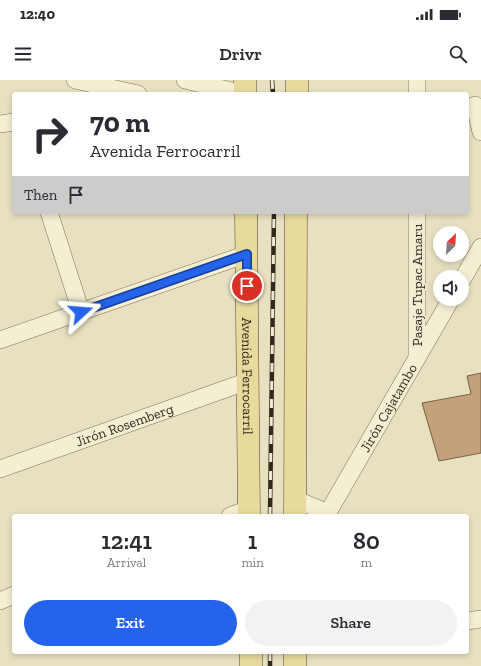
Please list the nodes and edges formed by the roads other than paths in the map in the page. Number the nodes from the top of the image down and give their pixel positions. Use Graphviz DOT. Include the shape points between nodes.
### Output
graph roads {
  1 [pos="75,80"];
  2 [pos="185,80"];
  3 [pos="245,80"];
  4 [pos="296,80"];
  5 [pos="418,80"];
  6 [pos="129,92"];
  7 [pos="236,92"];
  8 [pos="245,92"];
  9 [pos="297,92"];
  10 [pos="417,92"];
  11 [pos="474,105"];
  12 [pos="12,122"];
  13 [pos="0,124"];
  14 [pos="481,132"];
  15 [pos="49,214"];
  16 [pos="246,214"];
  17 [pos="296,214"];
  18 [pos="417,214"];
  19 [pos="481,247"];
  20 [pos="247,254"];
  21 [pos="468,270"];
  22 [pos="447,306"];
  23 [pos="81,312"];
  24 [pos="0,340"];
  25 [pos="417,358"];
  26 [pos="248,381"];
  27 [pos="0,469"];
  28 [pos="295,508"];
  29 [pos="243,514"];
  30 [pos="327,514"];
  31 [pos="12,596"];
  32 [pos="0,600"];
  33 [pos="481,619"];
  34 [pos="469,621"];
  35 [pos="250,654"];
  36 [pos="295,654"];
  37 [pos="251,666"];
  38 [pos="295,666"];
  1 -- 6 [label="street"];
  2 -- 7 [label="street"];
  3 -- 8 [label="main road"];
  4 -- 9 [label="main road"];
  5 -- 10 [label="street"];
  11 -- 14 [label="street"];
  12 -- 13 [label="street"];
  15 -- 23 [label="street"];
  16 -- 20 [label="main road, Avenida Ferrocarril"];
  17 -- 28 [label="main road"];
  18 -- 25 [label="street, Pasaje Tupac Amaru"];
  19 -- 21 [label="street"];
  20 -- 23 [label="street"];
  20 -- 26 [label="main road, Avenida Ferrocarril"];
  22 -- 25 [label="street, Jirón Cajatambo"];
  23 -- 24 [label="street"];
  25 -- 30 [label="street, Jirón Cajatambo"];
  26 -- 27 [label="street, Jirón Rosemberg"];
  26 -- 29 [label="main road, Avenida Ferrocarril"];
  28 -- 30 [label="street"];
  31 -- 32 [label="street"];
  33 -- 34 [label="street"];
  35 -- 37 [label="main road"];
  36 -- 38 [label="main road"];
}
